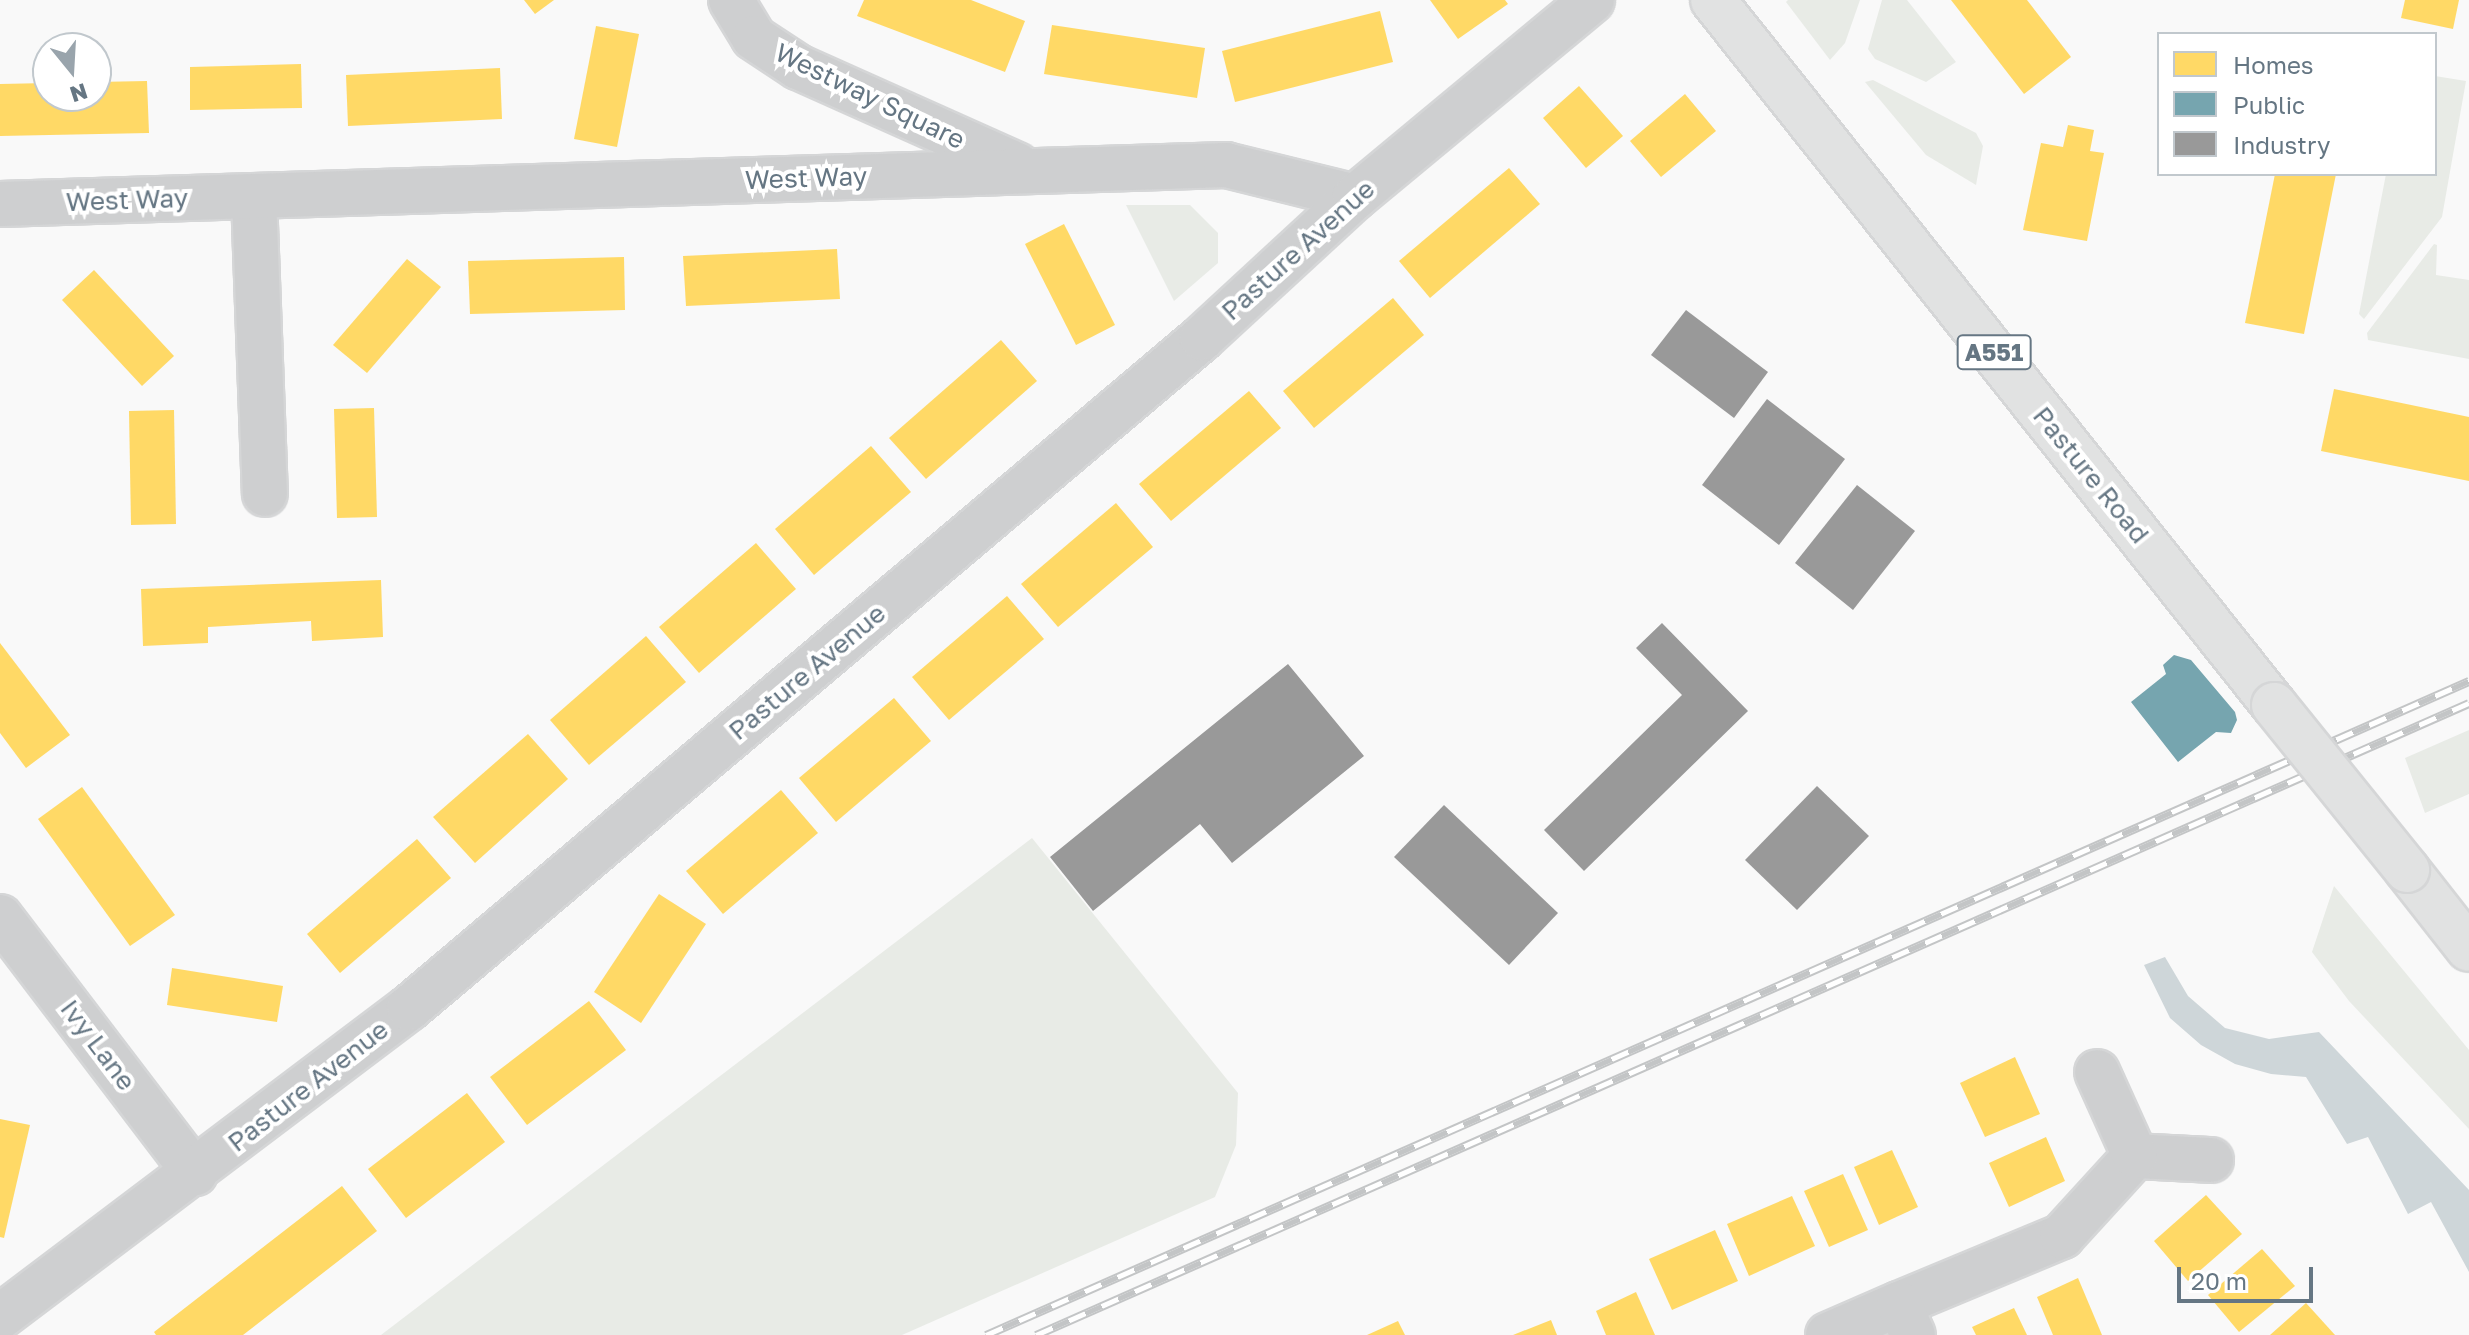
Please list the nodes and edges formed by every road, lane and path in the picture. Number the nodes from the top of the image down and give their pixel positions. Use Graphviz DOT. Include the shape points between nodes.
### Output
graph roads {
  1 [pos="731,0"];
  2 [pos="1592,0"];
  3 [pos="1713,0"];
  4 [pos="1028,170"];
  5 [pos="254,197"];
  6 [pos="1355,197"];
  7 [pos="0,204"];
  8 [pos="265,494"];
  9 [pos="0,917"];
  10 [pos="2469,949"];
  11 [pos="2097,1072"];
  12 [pos="2135,1156"];
  13 [pos="2211,1160"];
  14 [pos="195,1173"];
  15 [pos="0,1317"];
  16 [pos="1906,1319"];
  17 [pos="1828,1335"];
  1 -- 4 [label="street, Westway Square" via="754,38 798,67"];
  2 -- 6 [label="street, Pasture Avenue"];
  3 -- 10 [label="main road, Pasture Road / A551, bridge"];
  4 -- 5 [label="street, West Way"];
  4 -- 6 [label="street, West Way" via="1226,165"];
  5 -- 7 [label="street, West Way"];
  5 -- 8 [label="street"];
  6 -- 14 [label="street, Pasture Avenue" via="1202,338 421,998"];
  9 -- 14 [label="street, Ivy Lane"];
  11 -- 12 [label="street"];
  12 -- 13 [label="street"];
  12 -- 16 [label="street" via="2062,1236"];
  14 -- 15 [label="street, Pasture Avenue"];
  16 -- 17 [label="street"];
}
